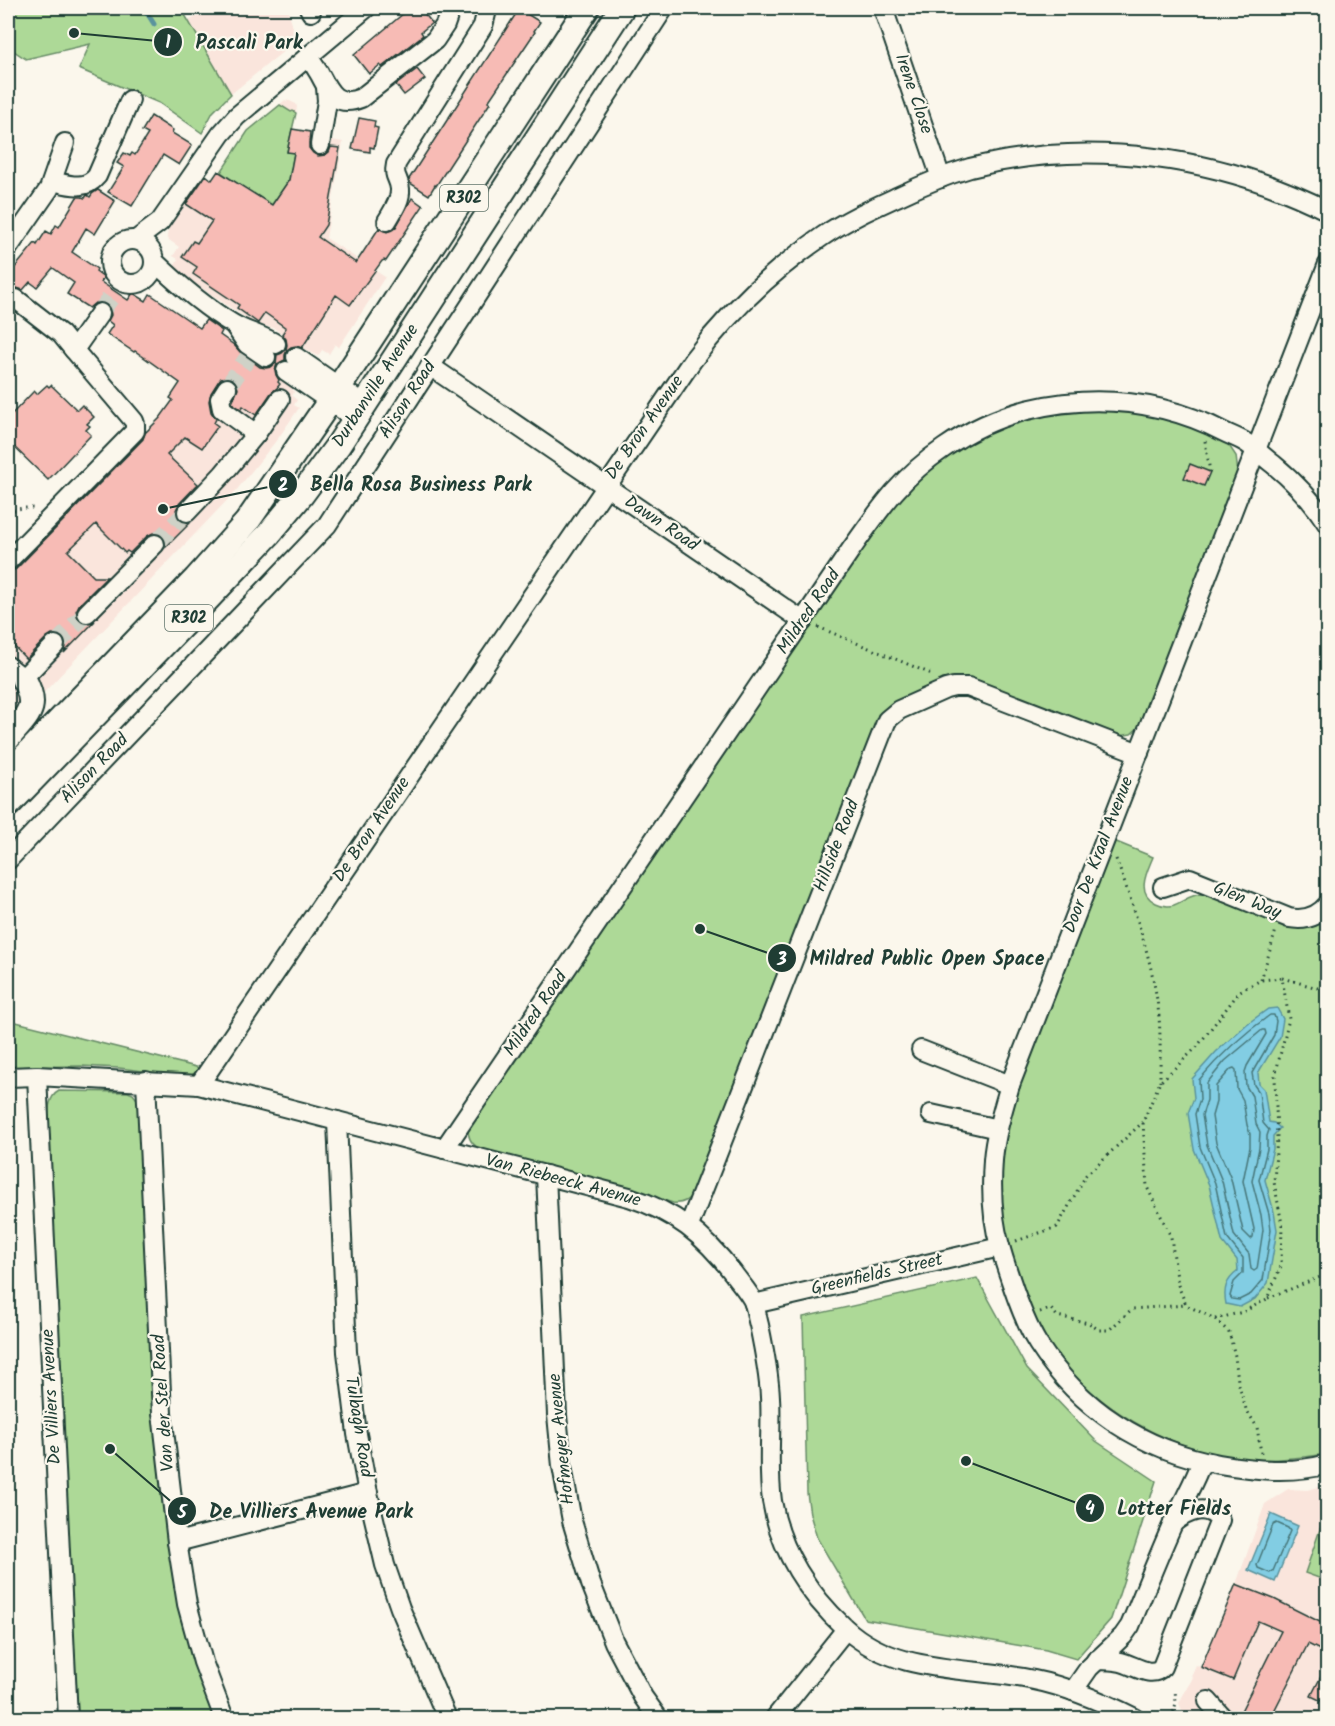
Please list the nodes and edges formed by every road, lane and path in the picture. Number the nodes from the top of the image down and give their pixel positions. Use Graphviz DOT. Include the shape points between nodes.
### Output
graph roads {
  1 [pos="366,8"];
  2 [pos="451,8"];
  3 [pos="484,8"];
  4 [pos="587,8"];
  5 [pos="622,8"];
  6 [pos="664,8"];
  7 [pos="884,11"];
  8 [pos="308,57"];
  9 [pos="326,87"];
  10 [pos="130,100"];
  11 [pos="65,143"];
  12 [pos="320,145"];
  13 [pos="941,178"];
  14 [pos="53,181"];
  15 [pos="1328,211"];
  16 [pos="387,221"];
  17 [pos="160,222"];
  18 [pos="136,240"];
  19 [pos="8,248"];
  20 [pos="154,258"];
  21 [pos="1328,264"];
  22 [pos="144,282"];
  23 [pos="191,295"];
  24 [pos="16,299"];
  25 [pos="100,313"];
  26 [pos="74,350"];
  27 [pos="261,351"];
  28 [pos="291,364"];
  29 [pos="430,366"];
  30 [pos="227,388"];
  31 [pos="334,394"];
  32 [pos="280,399"];
  33 [pos="360,412"];
  34 [pos="1203,422"];
  35 [pos="256,434"];
  36 [pos="1257,450"];
  37 [pos="1210,472"];
  38 [pos="605,486"];
  39 [pos="57,511"];
  40 [pos="187,512"];
  41 [pos="8,513"];
  42 [pos="1328,525"];
  43 [pos="155,544"];
  44 [pos="8,561"];
  45 [pos="87,613"];
  46 [pos="803,621"];
  47 [pos="55,645"];
  48 [pos="15,672"];
  49 [pos="961,687"];
  50 [pos="8,738"];
  51 [pos="1139,753"];
  52 [pos="8,774"];
  53 [pos="8,805"];
  54 [pos="1107,836"];
  55 [pos="8,860"];
  56 [pos="1163,886"];
  57 [pos="1328,904"];
  58 [pos="1281,914"];
  59 [pos="1282,978"];
  60 [pos="1261,981"];
  61 [pos="1328,991"];
  62 [pos="921,1050"];
  63 [pos="37,1076"];
  64 [pos="8,1077"];
  65 [pos="146,1081"];
  66 [pos="1160,1082"];
  67 [pos="199,1085"];
  68 [pos="1010,1085"];
  69 [pos="931,1114"];
  70 [pos="337,1121"];
  71 [pos="1143,1122"];
  72 [pos="998,1129"];
  73 [pos="444,1149"];
  74 [pos="546,1175"];
  75 [pos="689,1226"];
  76 [pos="1000,1247"];
  77 [pos="1328,1274"];
  78 [pos="1267,1299"];
  79 [pos="754,1304"];
  80 [pos="1186,1305"];
  81 [pos="1024,1315"];
  82 [pos="1215,1319"];
  83 [pos="1260,1458"];
  84 [pos="1202,1461"];
  85 [pos="1328,1464"];
  86 [pos="1195,1479"];
  87 [pos="368,1493"];
  88 [pos="1203,1510"];
  89 [pos="1146,1513"];
  90 [pos="1165,1519"];
  91 [pos="177,1542"];
  92 [pos="846,1629"];
  93 [pos="1113,1645"];
  94 [pos="1096,1660"];
  95 [pos="1121,1662"];
  96 [pos="1175,1689"];
  97 [pos="1073,1691"];
  98 [pos="1208,1701"];
  99 [pos="68,1719"];
  100 [pos="224,1719"];
  101 [pos="447,1719"];
  102 [pos="658,1719"];
  103 [pos="775,1719"];
  104 [pos="1135,1719"];
  105 [pos="1172,1719"];
  106 [pos="1223,1719"];
  1 -- 8 [label="street"];
  2 -- 9 [label="street" via="435,40 361,98 345,101"];
  3 -- 16 [label="street" via="483,26 396,164 399,198"];
  4 -- 31 [label="main road, Durbanville Avenue / R302"];
  5 -- 33 [label="main road, Durbanville Avenue / R302"];
  6 -- 29 [label="street, Alison Road"];
  7 -- 13 [label="street, Irene Close"];
  8 -- 9 [label="street"];
  8 -- 17 [label="street" via="237,116"];
  9 -- 12 [label="street"];
  10 -- 14 [label="street" via="93,181 78,187"];
  11 -- 14 [label="street"];
  13 -- 15 [label="street, De Bron Avenue" via="970,168 1030,158 1124,155 1222,171 1284,191"];
  13 -- 38 [label="street, De Bron Avenue" via="833,230 748,297 713,333"];
  14 -- 19 [label="street"];
  17 -- 18 [label="street"];
  17 -- 20 [label="street"];
  18 -- 20 [label="street" via="150,248"];
  18 -- 22 [label="street" via="115,248 111,270 118,286"];
  20 -- 22 [label="street" via="154,270"];
  20 -- 23 [label="street"];
  21 -- 36 [label="street, Door De Kraal Avenue"];
  22 -- 23 [label="street"];
  23 -- 27 [label="street" via="234,325 267,338"];
  24 -- 26 [label="street" via="61,334"];
  25 -- 26 [label="street"];
  26 -- 39 [label="street" via="136,428"];
  28 -- 31 [label="street"];
  29 -- 38 [label="street, Dawn Road"];
  29 -- 55 [label="street, Alison Road" via="327,525"];
  30 -- 35 [label="street" via="220,399 222,409"];
  31 -- 33 [label="street"];
  31 -- 52 [label="main road, Durbanville Avenue / R302" via="247,522"];
  32 -- 35 [label="street"];
  33 -- 53 [label="main road, Durbanville Avenue / R302" via="268,535"];
  34 -- 36 [label="street, Mildred Road"];
  34 -- 37 [label="path"];
  34 -- 46 [label="street, Mildred Road" via="1136,404 1086,401 1028,410 988,423 938,452 904,479"];
  35 -- 40 [label="street"];
  36 -- 42 [label="street, Mildred Road" via="1296,484"];
  36 -- 51 [label="street, Door De Kraal Avenue"];
  38 -- 46 [label="street, Dawn Road"];
  38 -- 67 [label="street, De Bron Avenue"];
  39 -- 41 [label="path" via="48,502"];
  39 -- 44 [label="street"];
  43 -- 45 [label="street"];
  46 -- 49 [label="path"];
  46 -- 73 [label="street, Mildred Road"];
  47 -- 48 [label="street"];
  48 -- 50 [label="main road" via="31,691 32,704"];
  49 -- 51 [label="street"];
  49 -- 75 [label="street, Hillside Road" via="946,689 899,710 884,725"];
  51 -- 54 [label="street, Door De Kraal Avenue"];
  54 -- 66 [label="path" via="1149,957 1158,1009"];
  54 -- 68 [label="street, Door De Kraal Avenue"];
  56 -- 58 [label="street, Glen Way" via="1190,878"];
  57 -- 58 [label="street, Glen Way" via="1318,914 1304,919"];
  58 -- 60 [label="path"];
  59 -- 60 [label="path"];
  59 -- 61 [label="path"];
  59 -- 78 [label="path" via="1289,1019 1275,1076 1274,1182 1282,1224 1281,1266"];
  60 -- 66 [label="path" via="1240,991 1196,1048"];
  62 -- 68 [label="street"];
  63 -- 64 [label="street, Van Riebeeck Avenue"];
  63 -- 65 [label="street, Van Riebeeck Avenue"];
  63 -- 99 [label="street, De Villiers Avenue"];
  65 -- 67 [label="street, Van Riebeeck Avenue"];
  65 -- 91 [label="street, Van der Stel Road" via="162,1413"];
  66 -- 71 [label="path"];
  67 -- 70 [label="street, Van Riebeeck Avenue"];
  68 -- 72 [label="street, Door De Kraal Avenue"];
  69 -- 72 [label="street"];
  70 -- 73 [label="street, Van Riebeeck Avenue"];
  70 -- 87 [label="street, Tulbagh Road" via="346,1352"];
  71 -- 76 [label="path" via="1086,1175 1057,1227"];
  71 -- 80 [label="path" via="1146,1187 1171,1237 1178,1285"];
  72 -- 76 [label="street, Door De Kraal Avenue" via="993,1177"];
  73 -- 74 [label="street, Van Riebeeck Avenue"];
  74 -- 75 [label="street, Van Riebeeck Avenue" via="644,1202"];
  74 -- 102 [label="street, Hofmeyer Avenue" via="557,1415 572,1521 614,1642"];
  75 -- 79 [label="street, Van Riebeeck Avenue" via="716,1251"];
  76 -- 79 [label="street, Greenfields Street"];
  76 -- 81 [label="street, Door De Kraal Avenue"];
  77 -- 78 [label="path"];
  78 -- 82 [label="path"];
  79 -- 92 [label="street, Van Riebeeck Avenue" via="770,1387 770,1476 778,1527 808,1588"];
  80 -- 81 [label="path" via="1131,1309 1109,1330 1057,1316 1051,1309"];
  80 -- 82 [label="path"];
  81 -- 84 [label="street, Door De Kraal Avenue" via="1037,1342 1058,1370 1098,1412 1142,1438"];
  82 -- 83 [label="path" via="1229,1332 1246,1409 1257,1427"];
  84 -- 85 [label="street, Door De Kraal Avenue" via="1260,1469 1302,1469"];
  84 -- 86 [label="street"];
  86 -- 88 [label="street"];
  86 -- 90 [label="street"];
  87 -- 91 [label="street"];
  87 -- 101 [label="street, Tulbagh Road" via="400,1608"];
  88 -- 90 [label="street"];
  88 -- 95 [label="street" via="1218,1516 1220,1523 1162,1666 1151,1672"];
  89 -- 90 [label="path"];
  90 -- 93 [label="street" via="1130,1626"];
  91 -- 100 [label="street, Van der Stel Road" via="187,1604"];
  92 -- 97 [label="street, Van Riebeeck Avenue" via="879,1652 915,1664 1032,1679"];
  92 -- 103 [label="street"];
  93 -- 94 [label="street"];
  93 -- 95 [label="street"];
  94 -- 95 [label="street"];
  94 -- 97 [label="street"];
  96 -- 105 [label="path"];
  97 -- 104 [label="street, Van Riebeeck Avenue"];
  98 -- 106 [label="street"];
}
